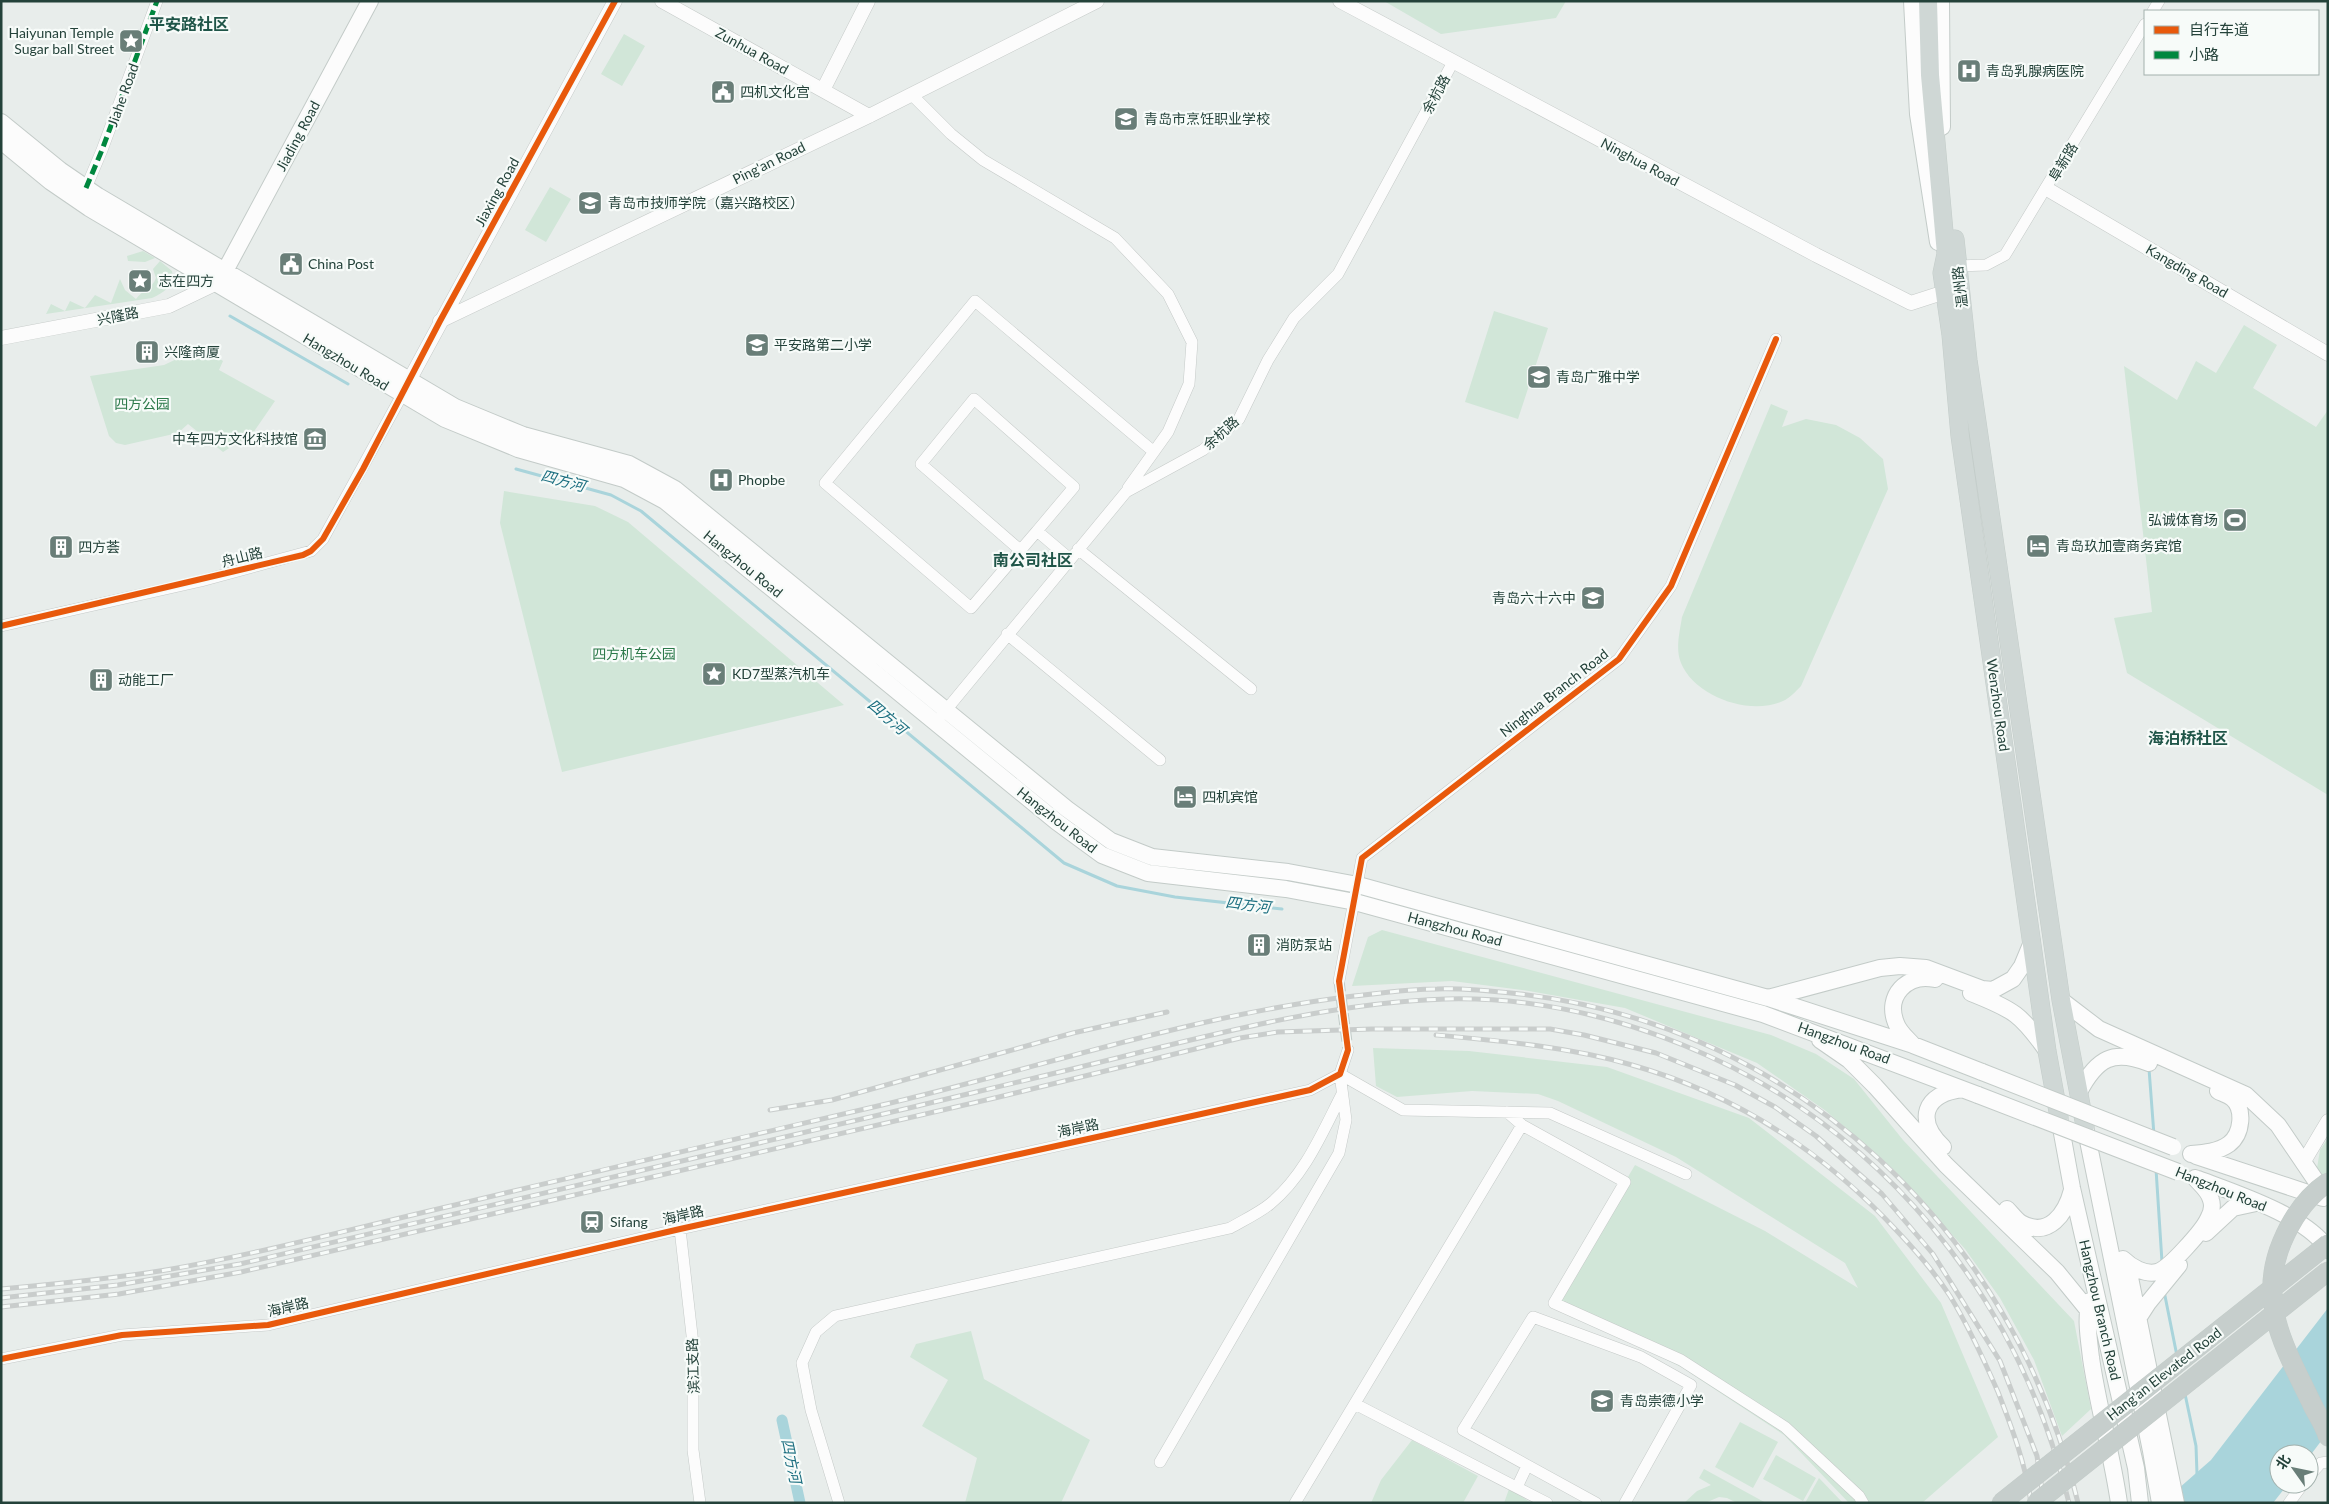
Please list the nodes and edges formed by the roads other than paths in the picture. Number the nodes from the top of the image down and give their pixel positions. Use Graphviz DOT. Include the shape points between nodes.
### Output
graph roads {
  1 [pos="158,1"];
  2 [pos="370,1"];
  3 [pos="614,1"];
  4 [pos="662,1"];
  5 [pos="868,1"];
  6 [pos="1097,1"];
  7 [pos="1340,1"];
  8 [pos="1912,1"];
  9 [pos="1928,1"];
  10 [pos="1941,1"];
  11 [pos="2144,26"];
  12 [pos="1453,62"];
  13 [pos="1930,75"];
  14 [pos="823,90"];
  15 [pos="911,94"];
  16 [pos="869,116"];
  17 [pos="1,122"];
  18 [pos="1942,139"];
  19 [pos="1,141"];
  20 [pos="86,188"];
  21 [pos="2047,189"];
  22 [pos="1950,269"];
  23 [pos="220,278"];
  24 [pos="1945,292"];
  25 [pos="440,322"];
  26 [pos="1,338"];
  27 [pos="1776,339"];
  28 [pos="2328,354"];
  29 [pos="405,388"];
  30 [pos="1154,452"];
  31 [pos="1126,492"];
  32 [pos="1037,531"];
  33 [pos="1078,549"];
  34 [pos="1020,550"];
  35 [pos="1070,559"];
  36 [pos="1,626"];
  37 [pos="1007,634"];
  38 [pos="1250,689"];
  39 [pos="947,710"];
  40 [pos="936,722"];
  41 [pos="1160,760"];
  42 [pos="1358,885"];
  43 [pos="1355,902"];
  44 [pos="2032,942"];
  45 [pos="1339,981"];
  46 [pos="1768,998"];
  47 [pos="2061,1000"];
  48 [pos="1802,1028"];
  49 [pos="1913,1045"];
  50 [pos="1348,1050"];
  51 [pos="2047,1051"];
  52 [pos="1340,1074"];
  53 [pos="1962,1089"];
  54 [pos="2079,1092"];
  55 [pos="1342,1094"];
  56 [pos="1507,1112"];
  57 [pos="2059,1117"];
  58 [pos="2328,1121"];
  59 [pos="1522,1125"];
  60 [pos="2085,1126"];
  61 [pos="2191,1154"];
  62 [pos="2303,1163"];
  63 [pos="1686,1174"];
  64 [pos="2196,1178"];
  65 [pos="2328,1182"];
  66 [pos="2072,1188"];
  67 [pos="2328,1192"];
  68 [pos="2328,1200"];
  69 [pos="2256,1203"];
  70 [pos="680,1228"];
  71 [pos="2328,1244"];
  72 [pos="2110,1246"];
  73 [pos="2328,1250"];
  74 [pos="2178,1260"];
  75 [pos="2126,1263"];
  76 [pos="2328,1271"];
  77 [pos="2094,1280"];
  78 [pos="2088,1310"];
  79 [pos="2137,1320"];
  80 [pos="2138,1357"];
  81 [pos="1,1359"];
  82 [pos="1355,1404"];
  83 [pos="2328,1437"];
  84 [pos="1160,1462"];
  85 [pos="1528,1466"];
  86 [pos="1517,1487"];
  87 [pos="700,1503"];
  88 [pos="839,1503"];
  89 [pos="1295,1503"];
  90 [pos="1548,1503"];
  91 [pos="1596,1503"];
  92 [pos="1625,1503"];
  93 [pos="1862,1503"];
  94 [pos="2001,1503"];
  95 [pos="2036,1503"];
  96 [pos="2119,1503"];
  97 [pos="2140,1503"];
  98 [pos="2160,1503"];
  99 [pos="2176,1503"];
  1 -- 20 [label="street, Jiahe Road"];
  2 -- 23 [label="main road, Jiading Road"];
  3 -- 25 [label="street, Jiaxing Road"];
  4 -- 14 [label="street, Zunhua Road"];
  5 -- 14 [label="street"];
  6 -- 15 [label="street, Ping'an Road"];
  7 -- 12 [label="street, Ninghua Road"];
  8 -- 22 [label="main road, 温州路" via="1918,114"];
  9 -- 13 [label="main road"];
  10 -- 18 [label="main road, 温州路"];
  11 -- 21 [label="street, 阜新路"];
  12 -- 24 [label="street, Ninghua Road" via="1911,304"];
  12 -- 31 [label="street, 余杭路" via="1338,274 1294,318 1268,360 1239,419 1203,450"];
  13 -- 18 [label="main road, 温州路"];
  13 -- 22 [label="main road, 温州路"];
  14 -- 16 [label="street, Zunhua Road"];
  15 -- 16 [label="street, Ping'an Road"];
  15 -- 30 [label="street" via="983,160 1116,238 1168,294 1192,342 1189,384 1168,432"];
  16 -- 25 [label="street, Ping'an Road"];
  17 -- 20 [label="main road, Hangzhou Road"];
  18 -- 22 [label="main road, 温州路" via="1950,190"];
  19 -- 23 [label="main road, Hangzhou Road" via="89,208"];
  20 -- 23 [label="main road, Hangzhou Road"];
  21 -- 22 [label="street, 阜新路" via="2004,255 1986,265"];
  21 -- 28 [label="street, Kangding Road"];
  22 -- 24 [label="main road, 温州路"];
  22 -- 47 [label="main road, Wenzhou Road" via="1968,360"];
  23 -- 26 [label="street, 兴隆路" via="169,306"];
  23 -- 29 [label="main road, Hangzhou Road"];
  24 -- 44 [label="main road, Wenzhou Road" via="1960,436"];
  25 -- 29 [label="street, Jiaxing Road"];
  27 -- 42 [label="street, Ninghua Branch Road" via="1671,586 1619,659 1371,849 1362,858"];
  29 -- 36 [label="street, 舟山路" via="323,539 310,551 201,581"];
  29 -- 39 [label="main road, Hangzhou Road" via="497,426 616,460 659,479 687,497"];
  29 -- 40 [label="main road, Hangzhou Road" via="445,419 491,440 624,479 665,501"];
  30 -- 31 [label="street"];
  30 -- 34 [label="street" via="975,301 825,483 971,608"];
  31 -- 33 [label="street, 余杭路"];
  32 -- 34 [label="street"];
  32 -- 34 [label="street" via="1074,487 974,399 921,464"];
  32 -- 35 [label="street"];
  33 -- 35 [label="street, 余杭路"];
  33 -- 38 [label="street"];
  35 -- 37 [label="street, 余杭路"];
  37 -- 39 [label="street, 余杭路"];
  37 -- 41 [label="street"];
  39 -- 40 [label="street, 余杭路"];
  39 -- 42 [label="main road, Hangzhou Road" via="1067,809 1118,844 1160,858 1288,872"];
  40 -- 43 [label="main road, Hangzhou Road" via="1102,855 1148,873 1286,888"];
  42 -- 43 [label="street"];
  42 -- 46 [label="main road, Hangzhou Road"];
  43 -- 45 [label="street"];
  43 -- 48 [label="main road, Hangzhou Road" via="1763,1014"];
  44 -- 46 [label="main road" via="2013,979 1993,990 1926,968 1900,966 1880,968"];
  44 -- 51 [label="main road, Wenzhou Road"];
  46 -- 49 [label="main road, Hangzhou Road"];
  47 -- 54 [label="main road, Wenzhou Road"];
  47 -- 62 [label="main road" via="2099,1029 2246,1095 2278,1125"];
  48 -- 53 [label="main road, Hangzhou Road"];
  48 -- 78 [label="main road" via="1849,1060 1946,1165 2057,1272"];
  49 -- 51 [label="main road" via="1896,1024 1892,1008 1903,986 1912,979 1924,977 2005,1006 2024,1020"];
  49 -- 61 [label="main road, Hangzhou Road, bridge"];
  50 -- 52 [label="street"];
  51 -- 57 [label="main road, Wenzhou Road"];
  52 -- 55 [label="street"];
  52 -- 56 [label="street" via="1403,1110"];
  52 -- 70 [label="street, 海岸路" via="1310,1090"];
  53 -- 64 [label="main road, Hangzhou Road, bridge"];
  53 -- 66 [label="main road" via="1944,1092 1933,1101 1926,1114 1929,1130 2021,1223 2042,1227 2060,1218 2068,1207"];
  54 -- 60 [label="main road, Wenzhou Road"];
  54 -- 61 [label="main road" via="2096,1068 2120,1055 2130,1056 2232,1098 2239,1108 2240,1118 2235,1138 2213,1152"];
  55 -- 84 [label="street" via="1346,1120 1339,1153"];
  55 -- 88 [label="street" via="1306,1164 1288,1188 1269,1205 1230,1228 835,1316 816,1332 802,1363 811,1410"];
  56 -- 59 [label="street"];
  56 -- 63 [label="street" via="1550,1113"];
  57 -- 66 [label="main road, Hangzhou Branch Road"];
  58 -- 62 [label="street"];
  59 -- 82 [label="street"];
  59 -- 93 [label="street" via="1625,1182 1554,1302 1681,1360 1785,1427 1859,1496"];
  60 -- 72 [label="main road, Hangzhou Branch Road"];
  61 -- 68 [label="main road, Hangzhou Road"];
  62 -- 67 [label="main road"];
  64 -- 69 [label="main road, Hangzhou Road"];
  64 -- 74 [label="main road" via="2208,1192 2212,1208 2208,1220"];
  65 -- 83 [label="highway, bridge" via="2296,1214 2276,1258 2272,1282 2272,1308 2279,1334"];
  66 -- 77 [label="main road, Hangzhou Branch Road"];
  69 -- 73 [label="main road, Hangzhou Road" via="2307,1227"];
  69 -- 74 [label="main road" via="2233,1208"];
  70 -- 81 [label="street, 海岸路" via="268,1325 122,1335"];
  70 -- 87 [label="street, 滨江支路" via="693,1344 693,1450"];
  71 -- 94 [label="highway, Hang'an Elevated Road, bridge"];
  72 -- 75 [label="main road"];
  72 -- 80 [label="main road, Hangzhou Branch Road"];
  74 -- 75 [label="main road" via="2158,1272 2145,1272"];
  74 -- 79 [label="main road"];
  75 -- 79 [label="main road"];
  76 -- 95 [label="highway, Hang'an Elevated Road, bridge"];
  77 -- 78 [label="main road"];
  77 -- 97 [label="main road, Hangzhou Branch Road, bridge" via="2136,1468"];
  78 -- 96 [label="main road, bridge" via="2094,1373"];
  79 -- 80 [label="main road"];
  80 -- 98 [label="main road, Hangzhou Branch Road, bridge"];
  80 -- 99 [label="main road, bridge"];
  82 -- 86 [label="street"];
  82 -- 89 [label="street"];
  85 -- 86 [label="street"];
  85 -- 91 [label="street"];
  85 -- 92 [label="street" via="1463,1430 1533,1316 1641,1357 1692,1385"];
  86 -- 90 [label="street"];
}
